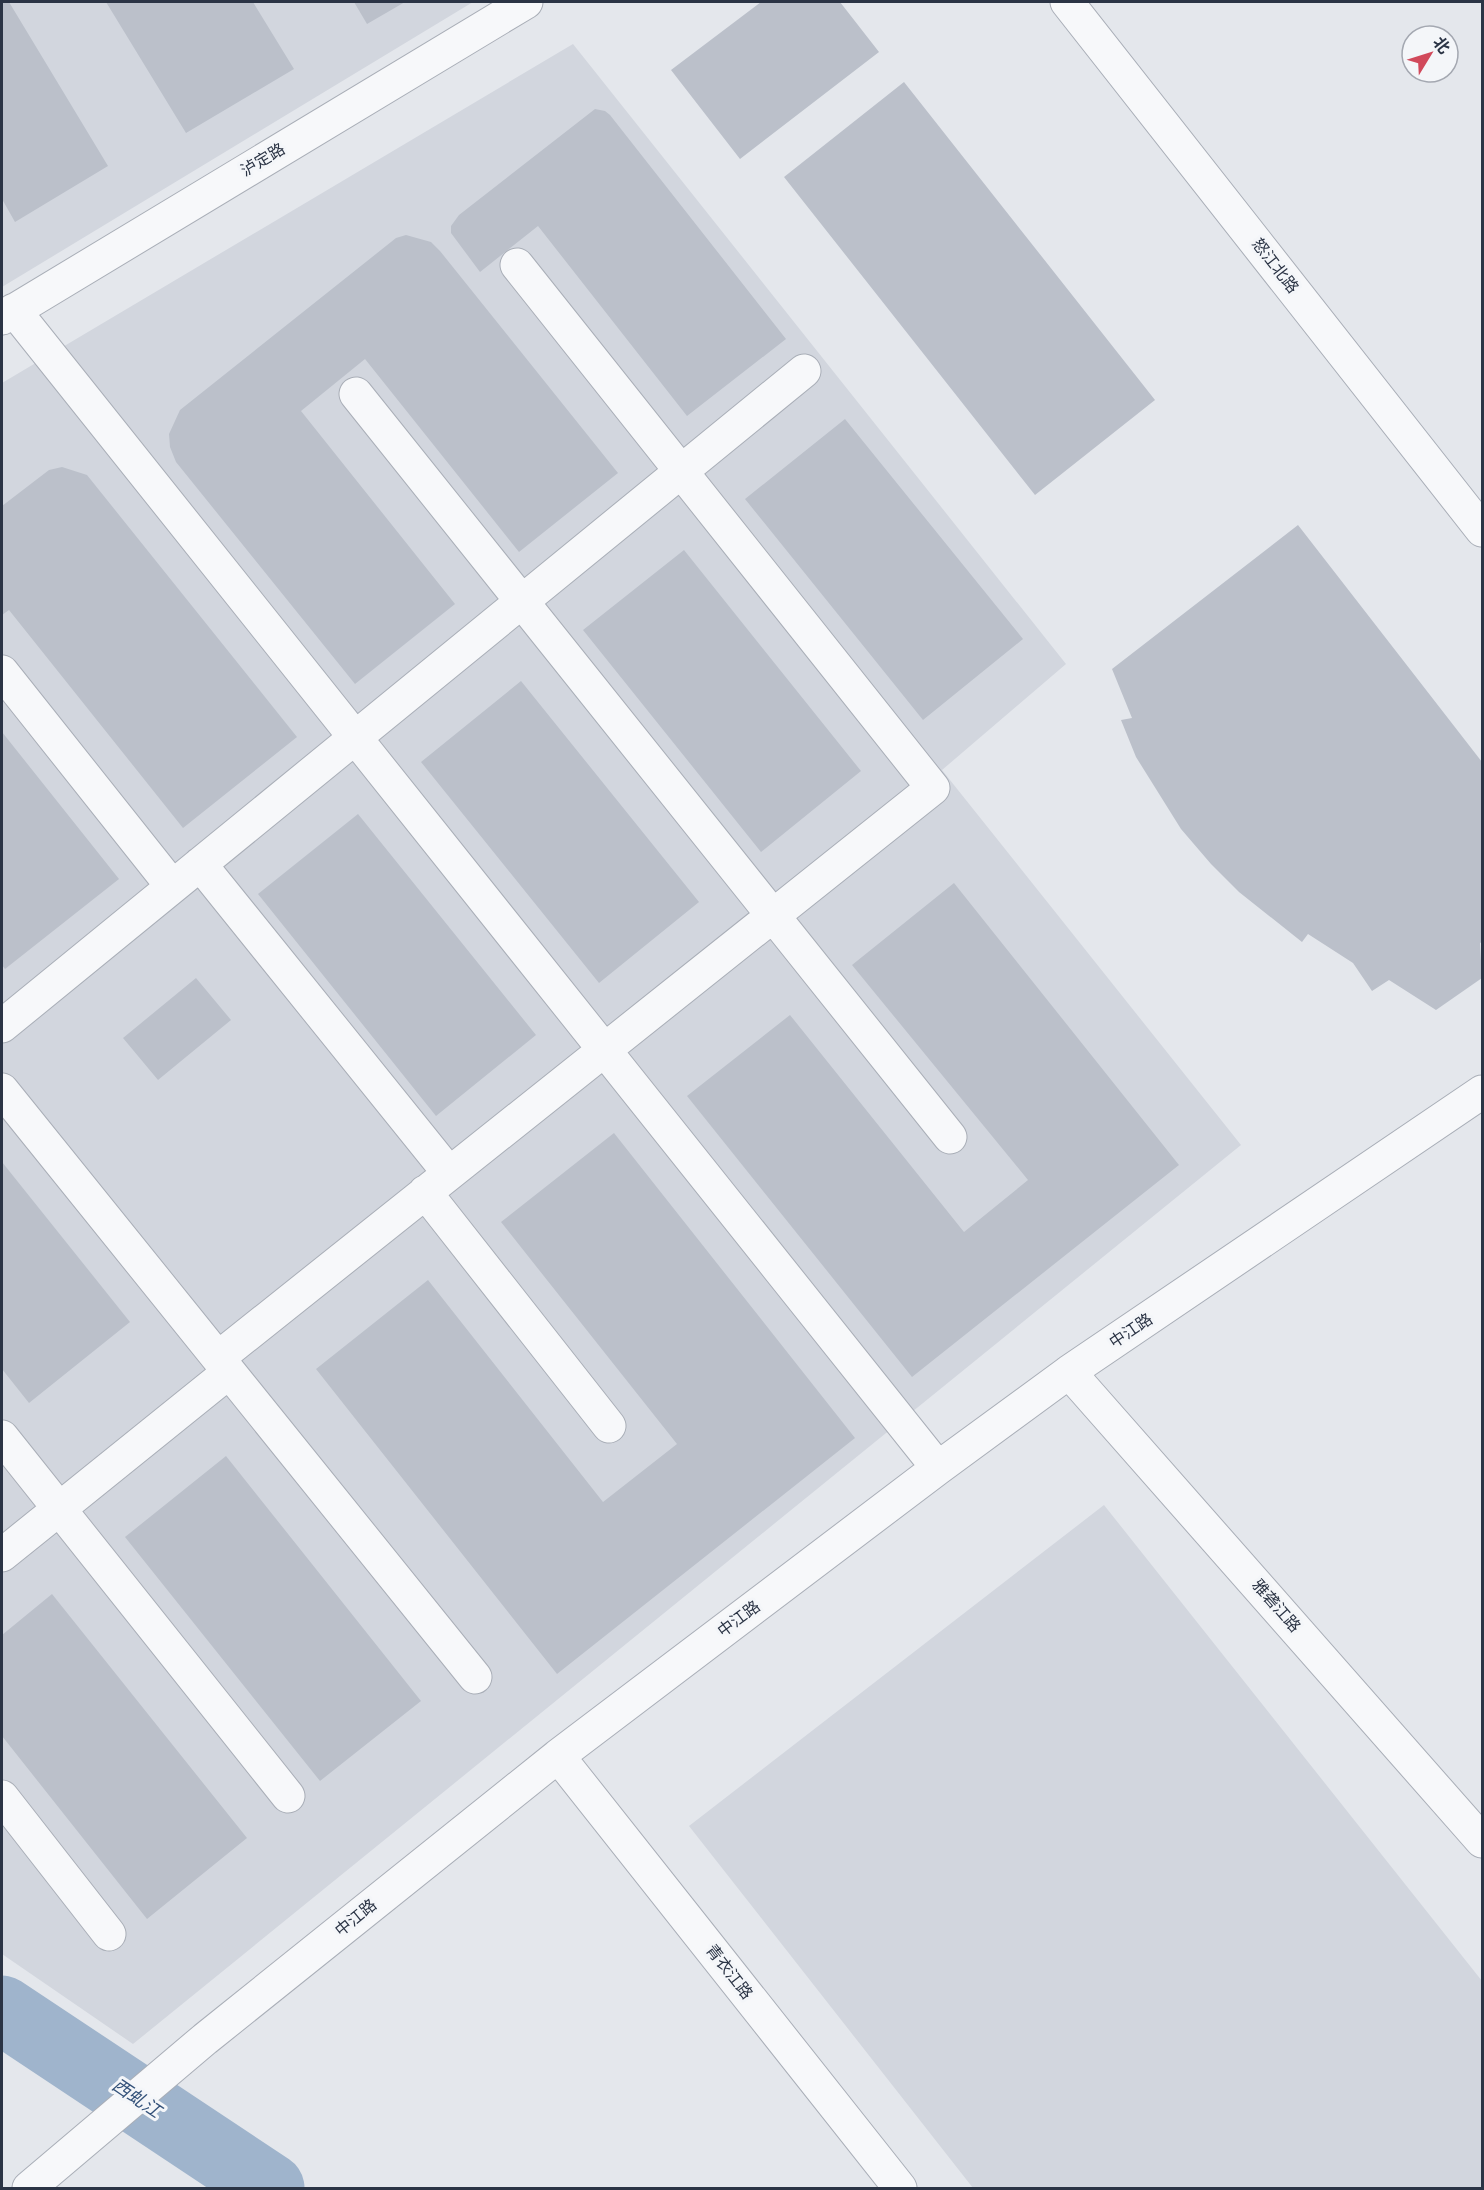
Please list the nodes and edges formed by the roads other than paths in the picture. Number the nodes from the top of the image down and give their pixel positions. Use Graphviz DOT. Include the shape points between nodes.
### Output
graph roads {
  1 [pos="525,2"];
  2 [pos="1067,2"];
  3 [pos="518,265"];
  4 [pos="8,314"];
  5 [pos="804,371"];
  6 [pos="356,394"];
  7 [pos="681,471"];
  8 [pos="1482,530"];
  9 [pos="521,601"];
  10 [pos="2,672"];
  11 [pos="355,737"];
  12 [pos="200,864"];
  13 [pos="172,886"];
  14 [pos="772,915"];
  15 [pos="2,1026"];
  16 [pos="604,1049"];
  17 [pos="1482,1092"];
  18 [pos="3,1093"];
  19 [pos="950,1137"];
  20 [pos="437,1183"];
  21 [pos="223,1365"];
  22 [pos="1069,1372"];
  23 [pos="609,1426"];
  24 [pos="2,1437"];
  25 [pos="938,1468"];
  26 [pos="58,1509"];
  27 [pos="2,1555"];
  28 [pos="475,1677"];
  29 [pos="558,1756"];
  30 [pos="288,1796"];
  31 [pos="2,1797"];
  32 [pos="1482,1841"];
  33 [pos="110,1934"];
  34 [pos="39,2179"];
  35 [pos="900,2188"];
  1 -- 4 [label="street, 泸定路"];
  2 -- 8 [label="street, 怒江北路"];
  3 -- 7 [label="street"];
  4 -- 11 [label="street"];
  5 -- 7 [label="street"];
  6 -- 9 [label="street"];
  7 -- 9 [label="street"];
  7 -- 14 [label="street" via="933,788"];
  9 -- 11 [label="street"];
  9 -- 14 [label="street"];
  10 -- 13 [label="street"];
  11 -- 12 [label="street"];
  11 -- 16 [label="street"];
  12 -- 13 [label="street"];
  12 -- 20 [label="street"];
  13 -- 15 [label="street"];
  14 -- 16 [label="street"];
  14 -- 19 [label="street"];
  16 -- 20 [label="street"];
  16 -- 25 [label="street"];
  17 -- 22 [label="street, 中江路"];
  18 -- 21 [label="street"];
  20 -- 21 [label="street"];
  20 -- 23 [label="street"];
  21 -- 26 [label="street"];
  21 -- 28 [label="street"];
  22 -- 25 [label="street, 中江路"];
  22 -- 32 [label="street, 雅砻江路"];
  24 -- 26 [label="street"];
  25 -- 29 [label="street, 中江路"];
  26 -- 27 [label="street"];
  26 -- 30 [label="street"];
  29 -- 34 [label="street, 中江路" via="206,2039"];
  29 -- 35 [label="street, 青衣江路"];
  31 -- 33 [label="street"];
}
